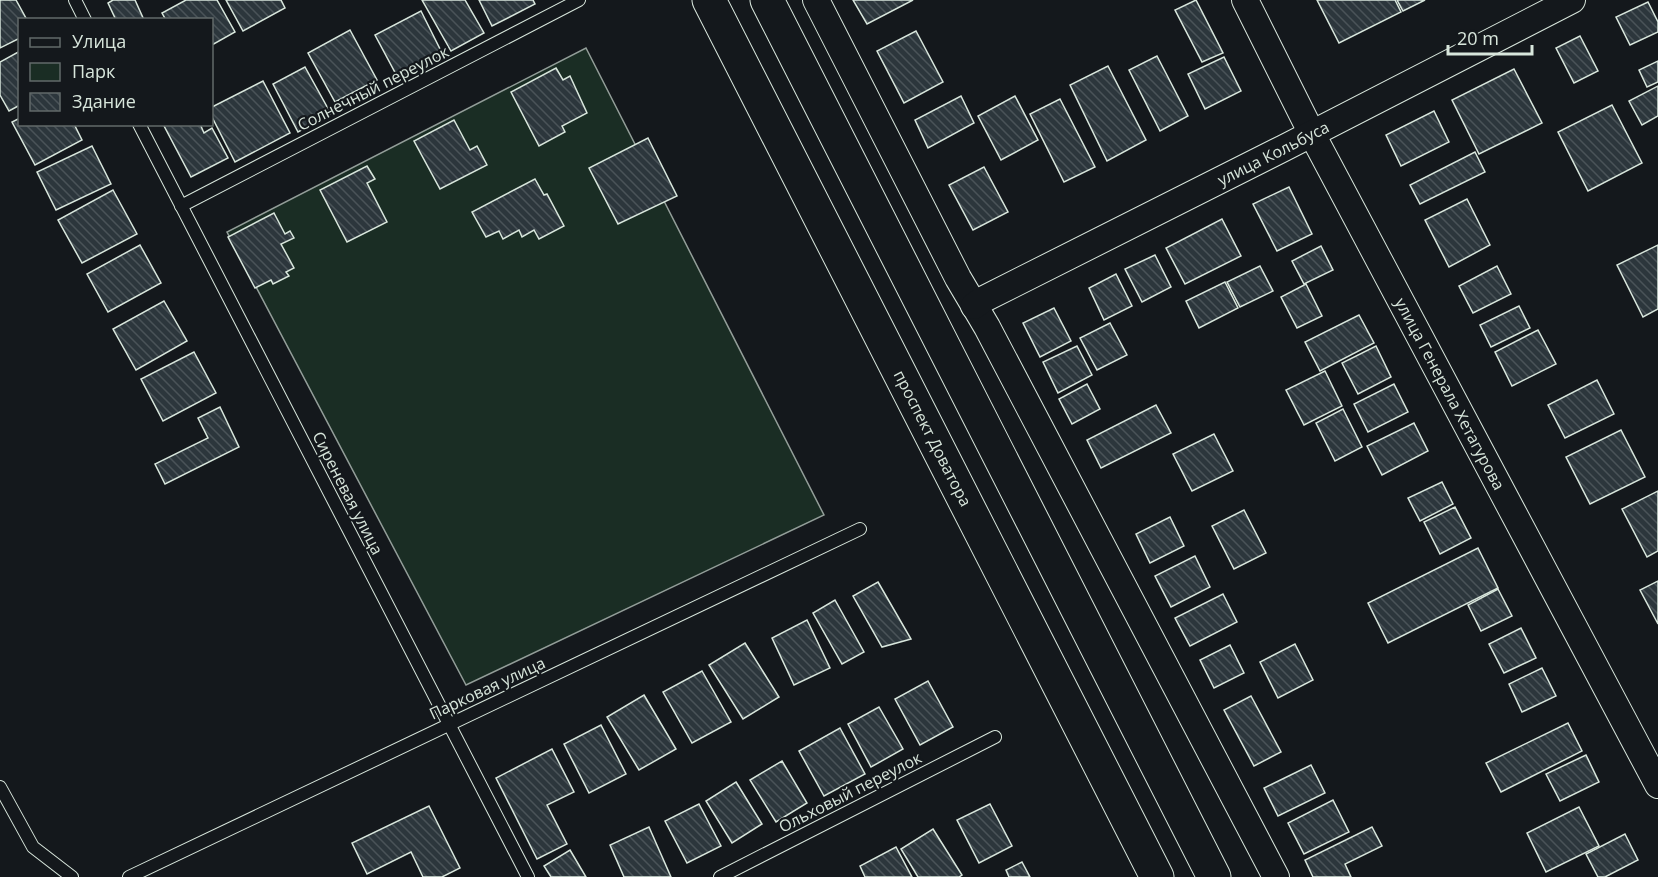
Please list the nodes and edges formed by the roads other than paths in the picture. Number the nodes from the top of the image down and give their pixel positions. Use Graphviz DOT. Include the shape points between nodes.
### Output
graph roads {
  1 [pos="75,0"];
  2 [pos="579,0"];
  3 [pos="709,0"];
  4 [pos="767,0"];
  5 [pos="816,0"];
  6 [pos="1245,0"];
  7 [pos="1572,0"];
  8 [pos="84,18"];
  9 [pos="140,126"];
  10 [pos="1312,134"];
  11 [pos="181,206"];
  12 [pos="974,306"];
  13 [pos="860,530"];
  14 [pos="448,724"];
  15 [pos="995,737"];
  16 [pos="1658,785"];
  17 [pos="0,787"];
  18 [pos="72,877"];
  19 [pos="129,877"];
  20 [pos="528,877"];
  21 [pos="720,877"];
  22 [pos="1157,877"];
  23 [pos="1214,877"];
  24 [pos="1276,877"];
  1 -- 8 [label="lane"];
  2 -- 11 [label="lane, Солнечный переулок"];
  3 -- 22 [label="main road, проспект Доватора"];
  4 -- 23 [label="main road"];
  5 -- 12 [label="street"];
  6 -- 10 [label="street, улица Генерала Хетагурова"];
  7 -- 10 [label="street, улица Кольбуса"];
  9 -- 11 [label="lane, Сиреневая улица"];
  10 -- 12 [label="street, улица Кольбуса"];
  10 -- 16 [label="street, улица Генерала Хетагурова"];
  11 -- 14 [label="lane, Сиреневая улица"];
  12 -- 24 [label="street"];
  13 -- 14 [label="lane, Парковая улица"];
  14 -- 19 [label="lane, Парковая улица"];
  14 -- 20 [label="lane, Сиреневая улица"];
  15 -- 21 [label="lane, Ольховый переулок"];
  17 -- 18 [label="lane" via="33,847"];
}
